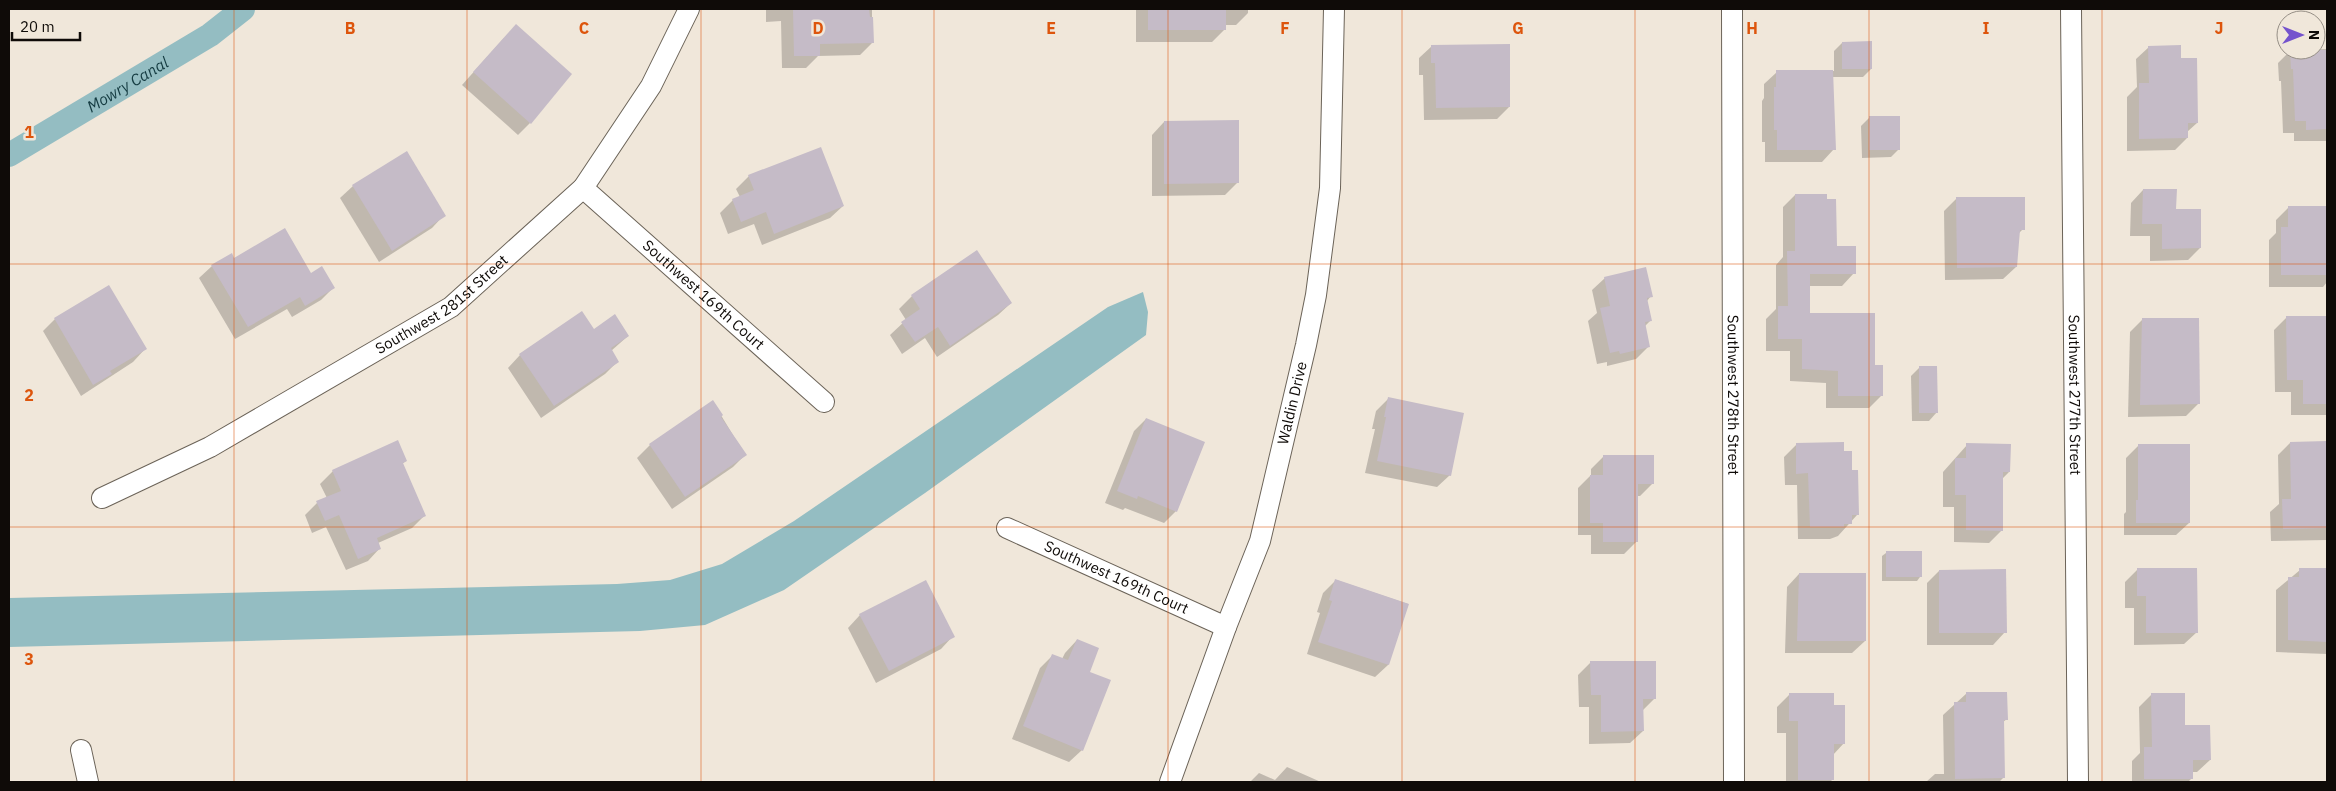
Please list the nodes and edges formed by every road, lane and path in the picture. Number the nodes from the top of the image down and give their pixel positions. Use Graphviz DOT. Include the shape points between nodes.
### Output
graph roads {
  1 [pos="689,9"];
  2 [pos="1334,9"];
  3 [pos="1732,9"];
  4 [pos="2072,9"];
  5 [pos="583,188"];
  6 [pos="824,402"];
  7 [pos="102,498"];
  8 [pos="1007,528"];
  9 [pos="1226,627"];
  10 [pos="81,750"];
  11 [pos="88,782"];
  12 [pos="1170,782"];
  13 [pos="1734,782"];
  14 [pos="2078,782"];
  1 -- 5 [label="street, Southwest 281st Street" via="652,86"];
  2 -- 9 [label="street, Waldin Drive" via="1330,188 1316,295 1260,541"];
  3 -- 13 [label="street, Southwest 278th Street"];
  4 -- 14 [label="street, Southwest 277th Street"];
  5 -- 6 [label="street, Southwest 169th Court"];
  5 -- 7 [label="street, Southwest 281st Street" via="451,307 210,446"];
  8 -- 9 [label="street, Southwest 169th Court"];
  9 -- 12 [label="street, Waldin Drive"];
  10 -- 11 [label="street"];
}
